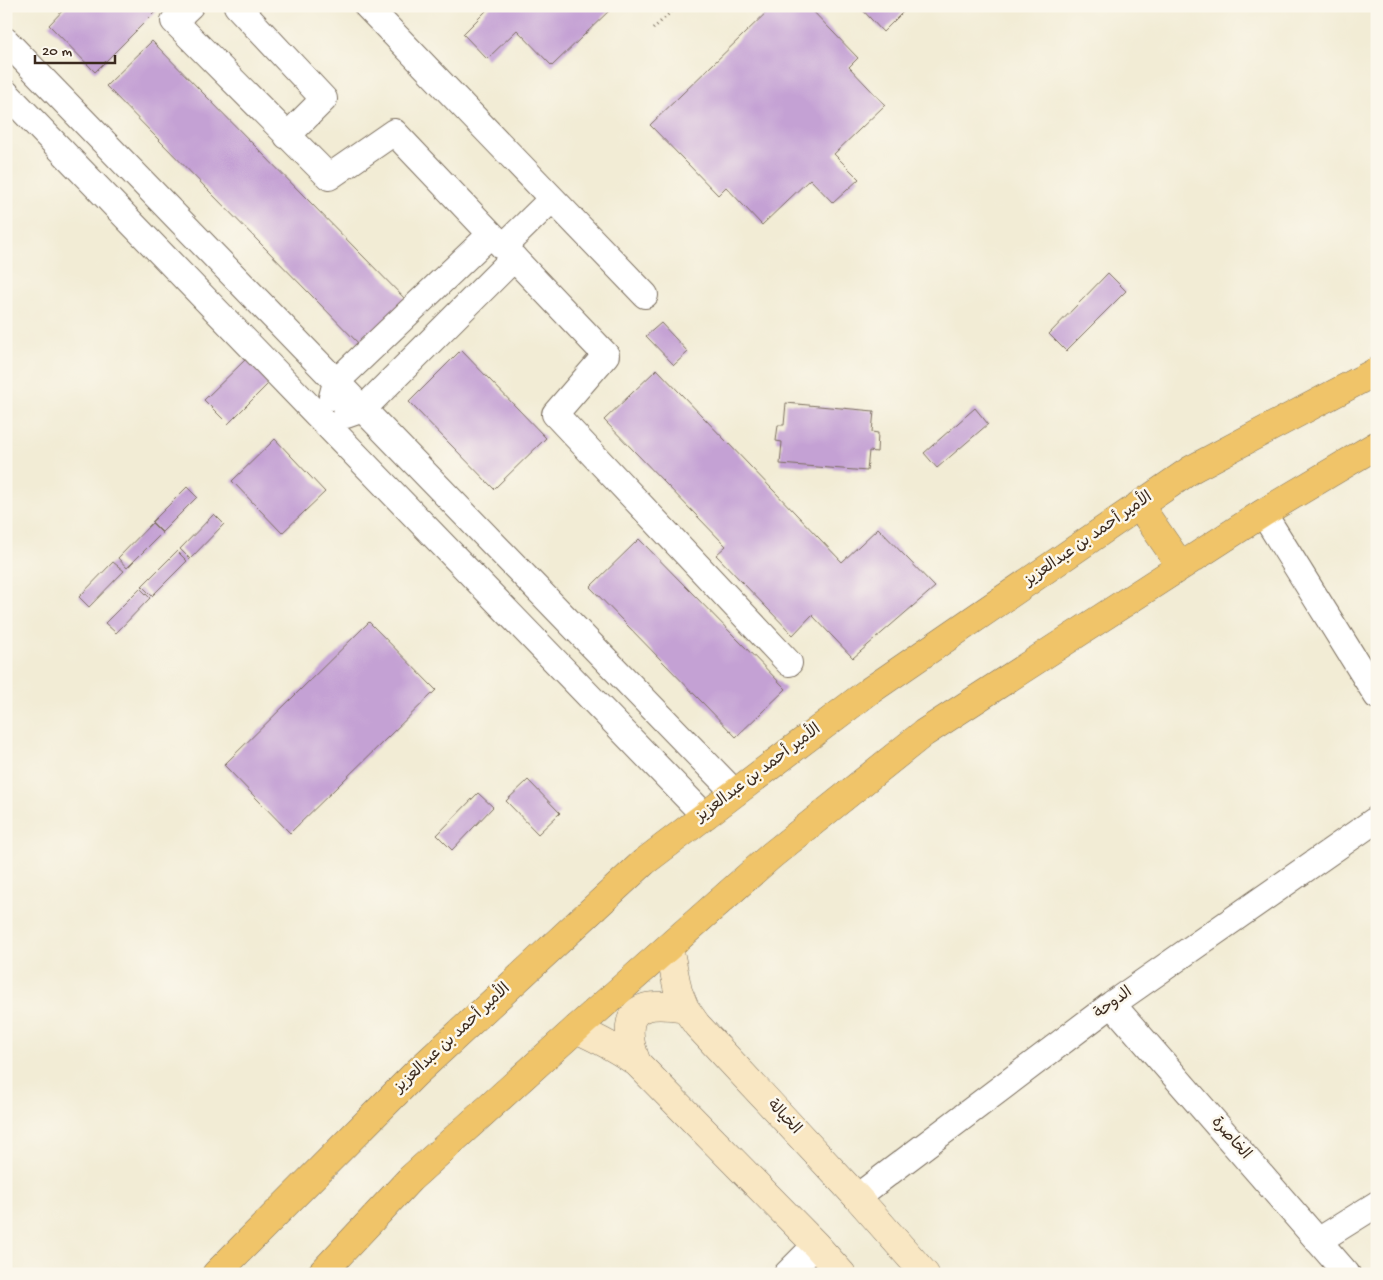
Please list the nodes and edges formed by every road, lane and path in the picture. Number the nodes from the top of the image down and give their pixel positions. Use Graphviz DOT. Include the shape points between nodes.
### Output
graph roads {
  1 [pos="190,6"];
  2 [pos="237,6"];
  3 [pos="367,6"];
  4 [pos="677,6"];
  5 [pos="653,29"];
  6 [pos="6,41"];
  7 [pos="6,93"];
  8 [pos="287,136"];
  9 [pos="552,199"];
  10 [pos="502,247"];
  11 [pos="645,295"];
  12 [pos="1377,371"];
  13 [pos="336,382"];
  14 [pos="363,409"];
  15 [pos="324,422"];
  16 [pos="1377,445"];
  17 [pos="1140,505"];
  18 [pos="1263,513"];
  19 [pos="1181,566"];
  20 [pos="789,663"];
  21 [pos="1377,696"];
  22 [pos="735,793"];
  23 [pos="705,816"];
  24 [pos="1377,819"];
  25 [pos="669,946"];
  26 [pos="1112,1004"];
  27 [pos="685,1008"];
  28 [pos="576,1029"];
  29 [pos="637,1063"];
  30 [pos="857,1198"];
  31 [pos="1377,1204"];
  32 [pos="1318,1240"];
  33 [pos="816,1245"];
  34 [pos="216,1274"];
  35 [pos="321,1274"];
  36 [pos="787,1274"];
  37 [pos="842,1274"];
  38 [pos="925,1274"];
  39 [pos="1347,1274"];
  1 -- 8 [label="street" via="174,21"];
  2 -- 8 [label="street" via="324,99"];
  3 -- 9 [label="street"];
  4 -- 5 [label="path"];
  6 -- 13 [label="street"];
  7 -- 15 [label="street"];
  8 -- 10 [label="street" via="329,178 394,132"];
  9 -- 10 [label="street"];
  9 -- 11 [label="street"];
  10 -- 13 [label="street"];
  10 -- 14 [label="street"];
  10 -- 20 [label="street" via="606,355 555,414"];
  12 -- 17 [label="main road, الأمير أحمد بن عبدالعزيز" via="1192,469"];
  13 -- 14 [label="street"];
  13 -- 15 [label="street"];
  14 -- 15 [label="street"];
  14 -- 22 [label="street"];
  15 -- 23 [label="street"];
  16 -- 18 [label="main road"];
  17 -- 19 [label="main road"];
  17 -- 22 [label="main road, الأمير أحمد بن عبدالعزيز" via="868,692"];
  18 -- 19 [label="main road"];
  18 -- 21 [label="street"];
  19 -- 25 [label="main road" via="924,734 772,855"];
  22 -- 23 [label="main road, الأمير أحمد بن عبدالعزيز"];
  23 -- 34 [label="main road, الأمير أحمد بن عبدالعزيز" via="644,862 416,1073"];
  24 -- 26 [label="street, الدوحة"];
  25 -- 27 [label="street, الخيالة" via="678,991"];
  25 -- 28 [label="main road"];
  26 -- 30 [label="street, الدوحة"];
  26 -- 32 [label="street, الخاصرة"];
  27 -- 29 [label="street" via="653,1005 641,1008 632,1017 630,1038"];
  27 -- 30 [label="street, الخيالة" via="697,1025"];
  28 -- 29 [label="street"];
  28 -- 35 [label="main road" via="410,1179"];
  29 -- 33 [label="street"];
  30 -- 38 [label="street, الخيالة"];
  31 -- 32 [label="street"];
  32 -- 39 [label="street, الخاصرة"];
  33 -- 36 [label="street"];
  33 -- 37 [label="street"];
}
